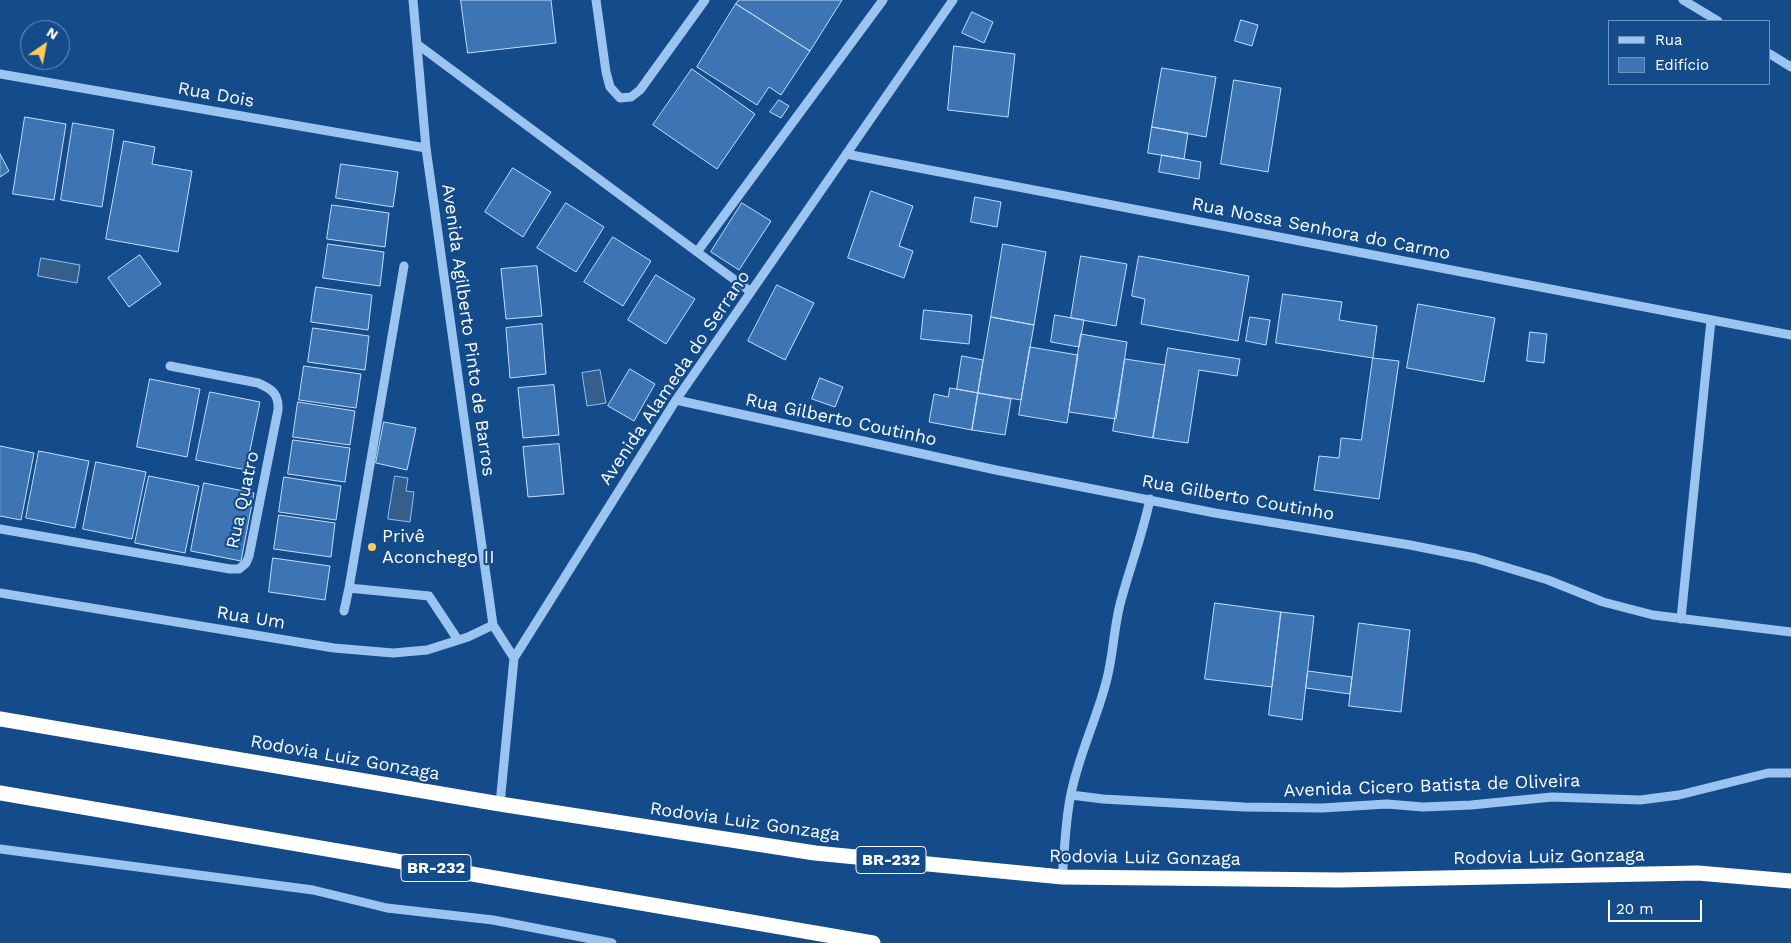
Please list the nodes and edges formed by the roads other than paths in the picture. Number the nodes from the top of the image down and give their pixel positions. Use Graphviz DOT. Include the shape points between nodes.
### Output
graph roads {
  1 [pos="412,0"];
  2 [pos="596,0"];
  3 [pos="705,0"];
  4 [pos="883,0"];
  5 [pos="953,0"];
  6 [pos="1684,0"];
  7 [pos="1716,20"];
  8 [pos="417,44"];
  9 [pos="1771,55"];
  10 [pos="1791,67"];
  11 [pos="0,74"];
  12 [pos="426,148"];
  13 [pos="846,154"];
  14 [pos="698,252"];
  15 [pos="404,266"];
  16 [pos="751,292"];
  17 [pos="1710,320"];
  18 [pos="1791,335"];
  19 [pos="170,366"];
  20 [pos="676,400"];
  21 [pos="1150,499"];
  22 [pos="0,529"];
  23 [pos="349,588"];
  24 [pos="0,593"];
  25 [pos="344,611"];
  26 [pos="1680,619"];
  27 [pos="493,625"];
  28 [pos="1791,632"];
  29 [pos="458,640"];
  30 [pos="514,658"];
  31 [pos="0,719"];
  32 [pos="1791,773"];
  33 [pos="0,793"];
  34 [pos="1070,795"];
  35 [pos="500,804"];
  36 [pos="0,849"];
  37 [pos="1062,877"];
  38 [pos="1791,881"];
  39 [pos="612,943"];
  40 [pos="873,943"];
  1 -- 8 [label="street, Avenida Agilberto Pinto de Barros"];
  2 -- 3 [label="street" via="606,72 610,87 620,98 632,97 640,90"];
  4 -- 14 [label="street"];
  5 -- 13 [label="street, Avenida Alameda do Serrano"];
  6 -- 7 [label="street"];
  8 -- 12 [label="street, Avenida Agilberto Pinto de Barros"];
  8 -- 14 [label="street"];
  9 -- 10 [label="street"];
  11 -- 12 [label="street, Rua Dois"];
  12 -- 27 [label="street, Avenida Agilberto Pinto de Barros"];
  13 -- 16 [label="street, Avenida Alameda do Serrano"];
  13 -- 17 [label="street, Rua Nossa Senhora do Carmo"];
  14 -- 16 [label="street"];
  15 -- 23 [label="street"];
  16 -- 20 [label="street, Avenida Alameda do Serrano"];
  17 -- 18 [label="street, Rua Nossa Senhora do Carmo"];
  17 -- 26 [label="street"];
  19 -- 22 [label="street, Rua Quatro" via="258,383 276,394 278,410 246,563 239,569 230,569"];
  20 -- 21 [label="street, Rua Gilberto Coutinho" via="996,470"];
  20 -- 30 [label="street, Avenida Alameda do Serrano"];
  21 -- 26 [label="street, Rua Gilberto Coutinho" via="1476,558 1548,580 1604,602"];
  21 -- 34 [label="street" via="1144,530 1115,622 1106,686"];
  23 -- 25 [label="street"];
  23 -- 29 [label="street" via="429,596"];
  24 -- 29 [label="street, Rua Um" via="334,648 394,653 427,650"];
  26 -- 28 [label="street, Rua Gilberto Coutinho"];
  27 -- 29 [label="street, Rua Um"];
  27 -- 30 [label="street, Avenida Agilberto Pinto de Barros"];
  30 -- 35 [label="street, Avenida Alameda do Serrano"];
  31 -- 35 [label="highway, Rodovia Luiz Gonzaga / BR-232"];
  32 -- 34 [label="street, Avenida Cicero Batista de Oliveira" via="1768,773 1679,795 1640,800 1552,797 1423,807 1387,804 1322,808 1244,807"];
  33 -- 40 [label="highway, BR-232"];
  34 -- 37 [label="street"];
  35 -- 37 [label="highway, Rodovia Luiz Gonzaga / BR-232" via="815,853"];
  36 -- 39 [label="street" via="313,890 387,908 493,920"];
  37 -- 38 [label="highway, Rodovia Luiz Gonzaga / BR-232" via="1339,880 1698,873"];
}
